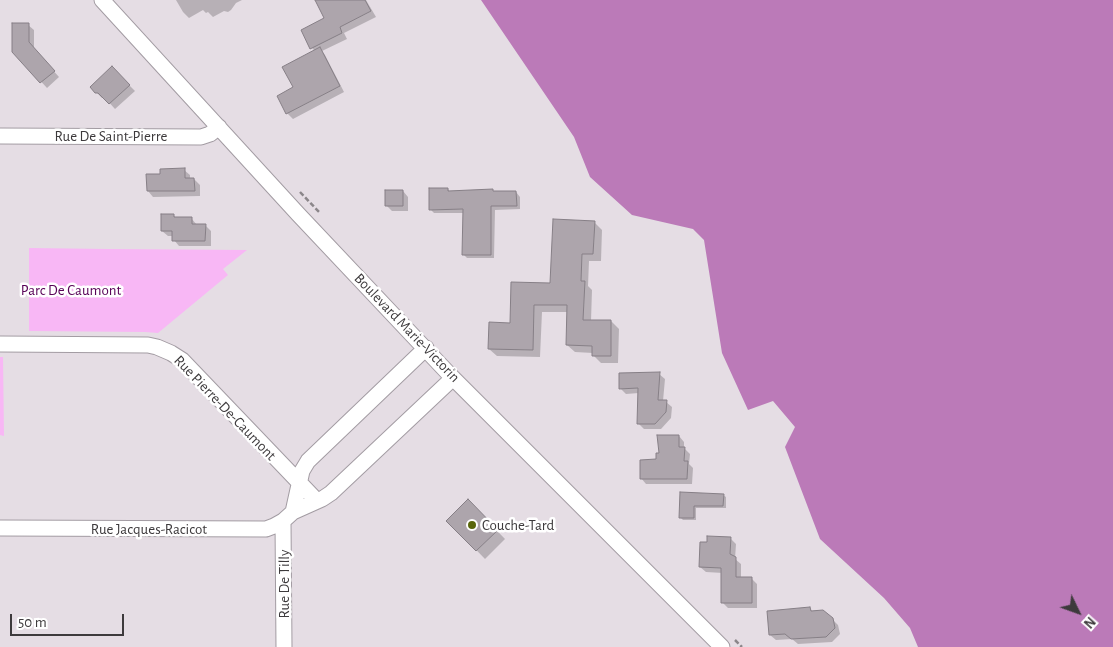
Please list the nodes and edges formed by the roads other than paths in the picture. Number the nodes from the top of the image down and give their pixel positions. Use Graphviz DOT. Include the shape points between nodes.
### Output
graph roads {
  1 [pos="102,0"];
  2 [pos="218,127"];
  3 [pos="0,136"];
  4 [pos="0,344"];
  5 [pos="426,348"];
  6 [pos="453,378"];
  7 [pos="299,483"];
  8 [pos="316,501"];
  9 [pos="288,516"];
  10 [pos="0,528"];
  11 [pos="728,643"];
  12 [pos="284,647"];
  1 -- 2 [label="street, Boulevard Marie-Victorin"];
  2 -- 3 [label="street, Rue De Saint-Pierre" via="201,137"];
  2 -- 5 [label="street, Boulevard Marie-Victorin"];
  4 -- 7 [label="street, Rue Pierre-De-Caumont" via="148,344 171,353 182,360"];
  5 -- 6 [label="street, Boulevard Marie-Victorin"];
  5 -- 7 [label="street" via="308,461"];
  6 -- 8 [label="street, Rue Jacques-Racicot" via="331,493"];
  6 -- 11 [label="street, Boulevard Marie-Victorin"];
  7 -- 8 [label="street, Rue Pierre-De-Caumont"];
  7 -- 9 [label="street"];
  8 -- 9 [label="street, Rue Jacques-Racicot"];
  9 -- 10 [label="street, Rue Jacques-Racicot" via="266,529"];
  9 -- 12 [label="street, Rue De Tilly" via="284,552"];
}
